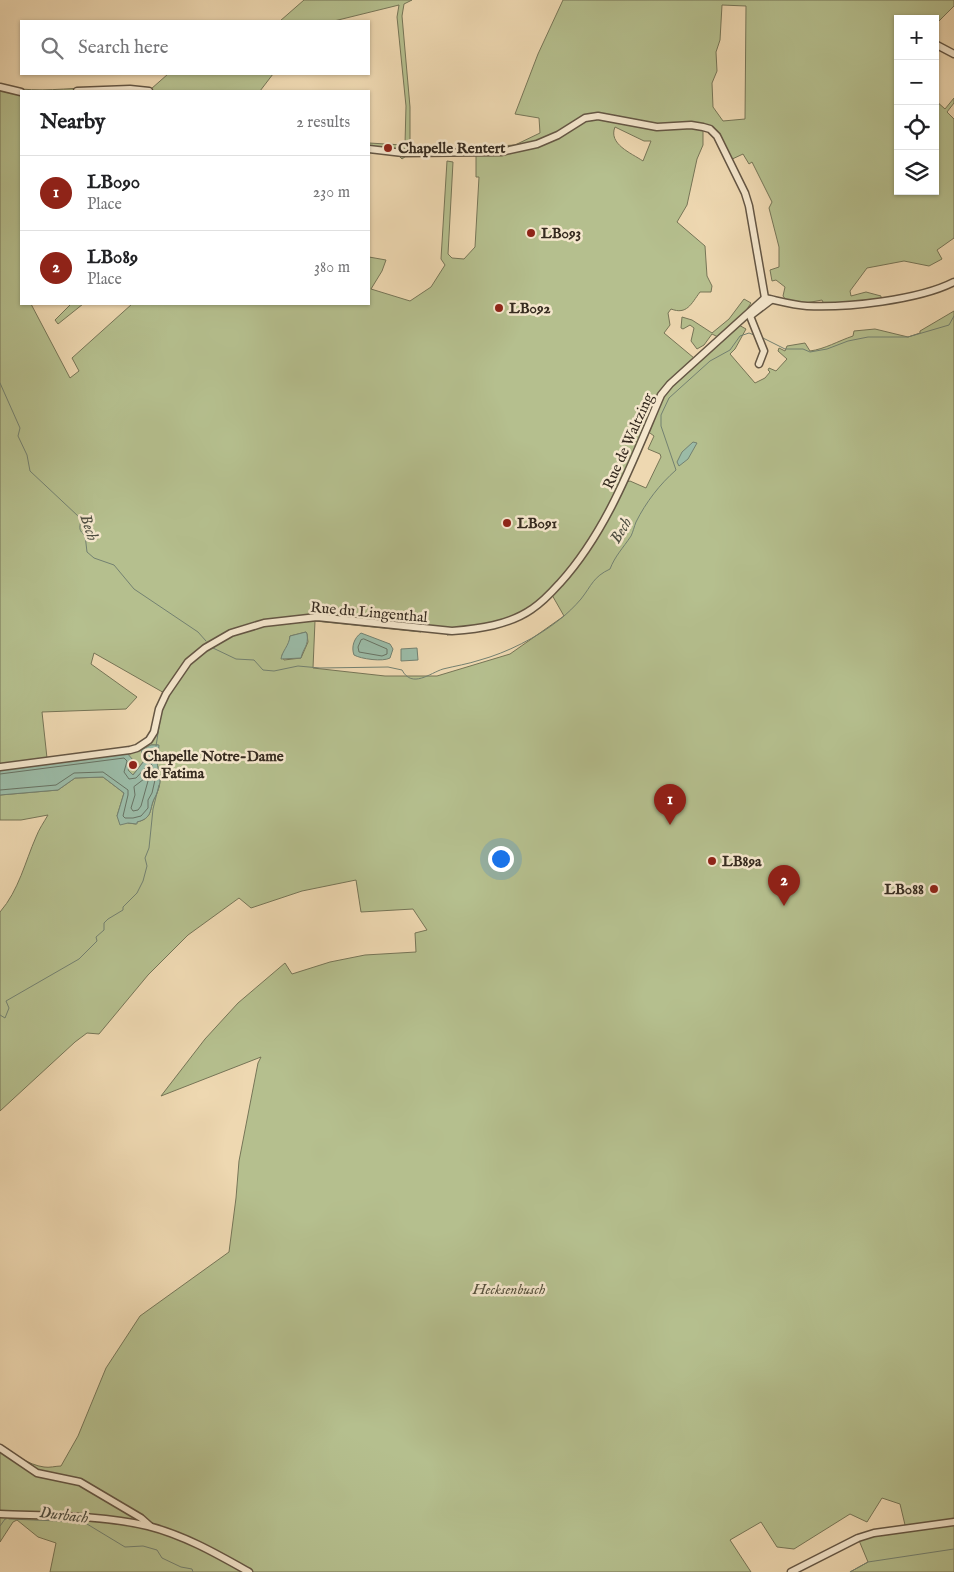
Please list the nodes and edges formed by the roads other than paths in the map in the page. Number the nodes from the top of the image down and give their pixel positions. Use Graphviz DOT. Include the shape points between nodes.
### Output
graph roads {
  1 [pos="939,46"];
  2 [pos="954,54"];
  3 [pos="0,87"];
  4 [pos="104,90"];
  5 [pos="140,90"];
  6 [pos="20,92"];
  7 [pos="370,149"];
  8 [pos="954,282"];
  9 [pos="768,299"];
  10 [pos="750,316"];
  11 [pos="724,336"];
  12 [pos="759,364"];
  13 [pos="551,594"];
  14 [pos="0,767"];
  15 [pos="0,1448"];
  16 [pos="0,1514"];
  17 [pos="954,1522"];
  18 [pos="150,1526"];
  19 [pos="249,1572"];
  20 [pos="791,1572"];
  1 -- 2 [label="street"];
  3 -- 6 [label="street"];
  4 -- 5 [label="street"];
  7 -- 9 [label="street" via="403,153 501,152 537,144 584,118 598,116 657,127 691,125 710,129 717,136 745,193"];
  8 -- 9 [label="street" via="912,296 846,305 807,306"];
  9 -- 10 [label="street"];
  9 -- 11 [label="street, Rue de Waltzing"];
  10 -- 11 [label="street"];
  10 -- 12 [label="street" via="764,351"];
  11 -- 13 [label="street, Rue de Waltzing" via="661,396 615,500 581,557"];
  13 -- 14 [label="street, Rue du Lingenthal" via="515,618 471,630 439,631 316,617 245,628 218,639 188,662 166,694 154,732 144,744 130,750"];
  15 -- 18 [label="street" via="37,1473 80,1482"];
  16 -- 18 [label="street" via="108,1519"];
  17 -- 20 [label="street" via="874,1533"];
  18 -- 19 [label="street" via="214,1552"];
}
